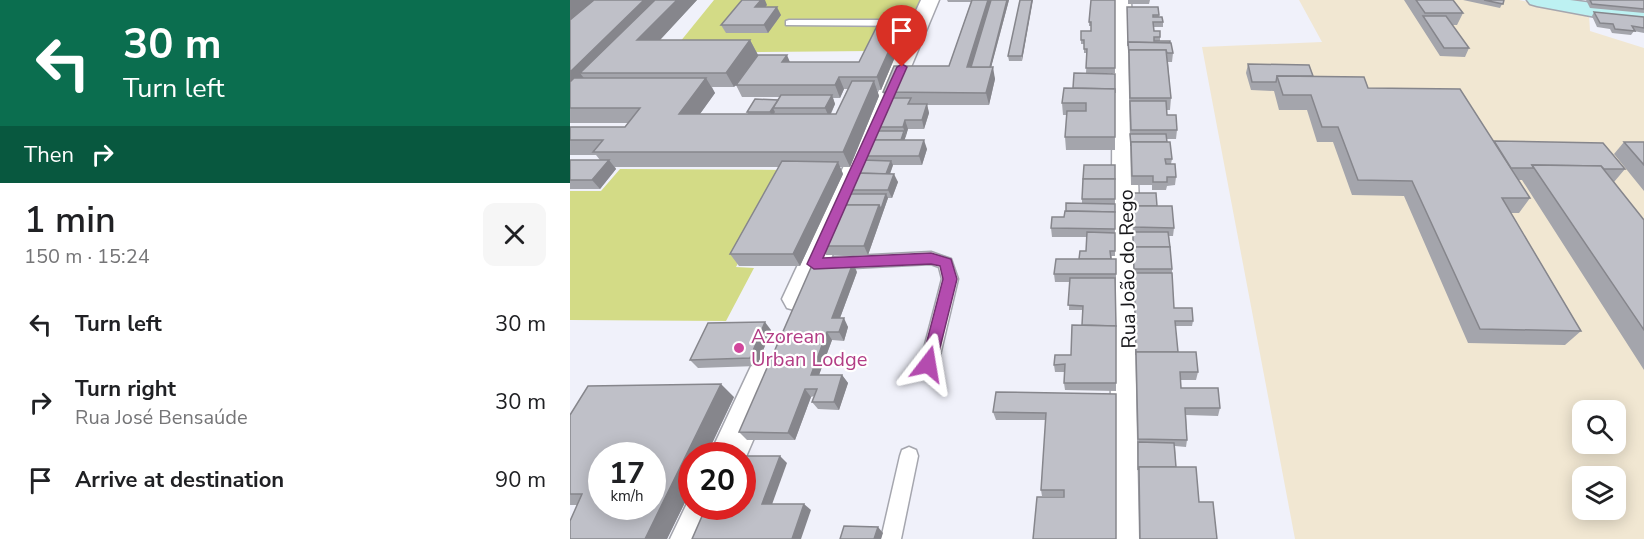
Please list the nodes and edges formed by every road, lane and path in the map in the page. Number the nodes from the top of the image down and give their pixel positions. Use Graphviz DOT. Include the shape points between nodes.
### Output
graph roads {
  1 [pos="1122,0"];
  2 [pos="1537,0"];
  3 [pos="926,12"];
  4 [pos="1644,16"];
  5 [pos="789,23"];
  6 [pos="814,264"];
  7 [pos="928,364"];
  8 [pos="734,442"];
  9 [pos="909,456"];
  10 [pos="699,520"];
  11 [pos="691,539"];
  12 [pos="891,539"];
  13 [pos="1131,539"];
  1 -- 13 [label="street, Rua João do Rego"];
  2 -- 4 [label="main road"];
  3 -- 5 [label="lane"];
  3 -- 6 [label="street"];
  6 -- 7 [label="lane" via="931,258 946,263 950,279"];
  6 -- 8 [label="street"];
  9 -- 12 [label="lane"];
  10 -- 11 [label="street"];
}
